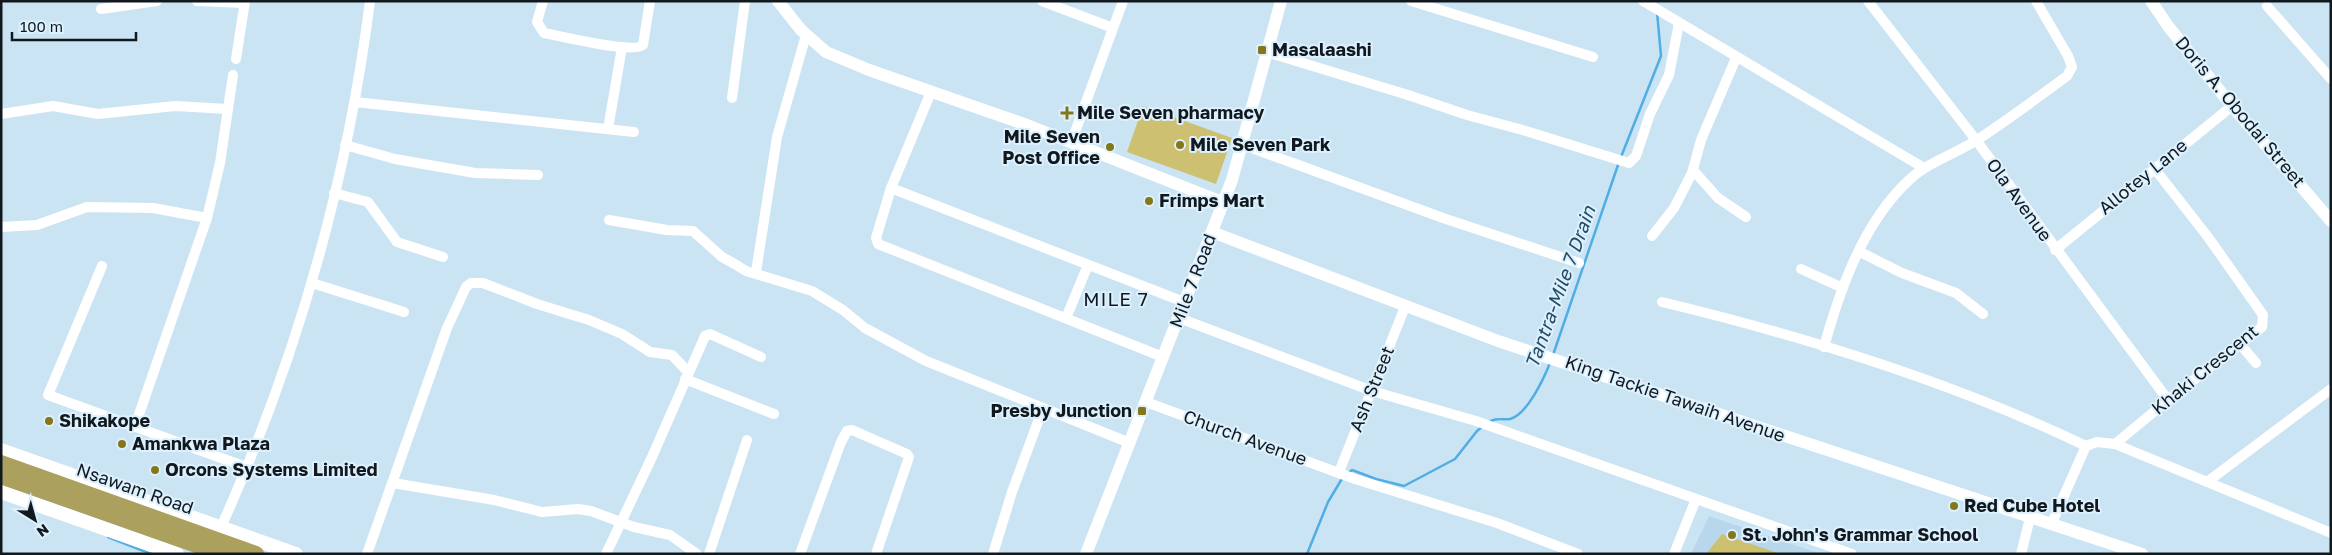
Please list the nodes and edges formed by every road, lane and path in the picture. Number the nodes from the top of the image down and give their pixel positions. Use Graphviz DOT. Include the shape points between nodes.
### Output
graph roads {
  1 [pos="157,1"];
  2 [pos="197,1"];
  3 [pos="370,1"];
  4 [pos="543,1"];
  5 [pos="650,1"];
  6 [pos="745,1"];
  7 [pos="778,1"];
  8 [pos="1042,1"];
  9 [pos="1123,1"];
  10 [pos="1281,1"];
  11 [pos="1411,1"];
  12 [pos="1868,1"];
  13 [pos="2036,1"];
  14 [pos="2151,1"];
  15 [pos="244,2"];
  16 [pos="1647,4"];
  17 [pos="2267,6"];
  18 [pos="101,9"];
  19 [pos="1679,23"];
  20 [pos="1113,28"];
  21 [pos="806,35"];
  22 [pos="622,46"];
  23 [pos="1267,52"];
  24 [pos="1593,56"];
  25 [pos="1736,58"];
  26 [pos="236,59"];
  27 [pos="233,75"];
  28 [pos="2331,79"];
  29 [pos="931,92"];
  30 [pos="732,98"];
  31 [pos="355,102"];
  32 [pos="2232,106"];
  33 [pos="228,109"];
  34 [pos="1,114"];
  35 [pos="608,129"];
  36 [pos="634,132"];
  37 [pos="1976,140"];
  38 [pos="1071,142"];
  39 [pos="1241,144"];
  40 [pos="345,145"];
  41 [pos="1924,168"];
  42 [pos="2154,168"];
  43 [pos="1693,170"];
  44 [pos="538,175"];
  45 [pos="890,188"];
  46 [pos="334,193"];
  47 [pos="1222,202"];
  48 [pos="1746,217"];
  49 [pos="207,218"];
  50 [pos="609,220"];
  51 [pos="2331,221"];
  52 [pos="1,227"];
  53 [pos="1212,232"];
  54 [pos="1652,236"];
  55 [pos="2055,250"];
  56 [pos="1860,252"];
  57 [pos="443,257"];
  58 [pos="1579,264"];
  59 [pos="1088,265"];
  60 [pos="102,266"];
  61 [pos="1800,269"];
  62 [pos="756,272"];
  63 [pos="312,283"];
  64 [pos="1843,288"];
  65 [pos="1184,302"];
  66 [pos="1662,302"];
  67 [pos="1405,307"];
  68 [pos="404,312"];
  69 [pos="1983,314"];
  70 [pos="1066,318"];
  71 [pos="1179,318"];
  72 [pos="2240,344"];
  73 [pos="1824,347"];
  74 [pos="761,357"];
  75 [pos="1163,357"];
  76 [pos="2256,363"];
  77 [pos="686,376"];
  78 [pos="2331,389"];
  79 [pos="1372,391"];
  80 [pos="2168,400"];
  81 [pos="1146,402"];
  82 [pos="1043,408"];
  83 [pos="774,414"];
  84 [pos="135,426"];
  85 [pos="747,440"];
  86 [pos="1130,443"];
  87 [pos="2114,444"];
  88 [pos="2086,446"];
  89 [pos="1,450"];
  90 [pos="1,463"];
  91 [pos="246,468"];
  92 [pos="1342,472"];
  93 [pos="1,476"];
  94 [pos="2207,482"];
  95 [pos="393,483"];
  96 [pos="1,492"];
  97 [pos="1696,499"];
  98 [pos="2030,518"];
  99 [pos="620,522"];
  100 [pos="2051,525"];
  101 [pos="221,527"];
  102 [pos="2331,533"];
  103 [pos="157,550"];
  104 [pos="177,554"];
  105 [pos="222,554"];
  106 [pos="256,554"];
  107 [pos="296,554"];
  108 [pos="367,554"];
  109 [pos="606,554"];
  110 [pos="697,554"];
  111 [pos="709,554"];
  112 [pos="800,554"];
  113 [pos="876,554"];
  114 [pos="993,554"];
  115 [pos="1086,554"];
  116 [pos="1578,554"];
  117 [pos="1674,554"];
  118 [pos="1852,554"];
  119 [pos="2020,554"];
  120 [pos="2142,554"];
  1 -- 18 [label="street"];
  2 -- 15 [label="street"];
  3 -- 31 [label="street"];
  4 -- 22 [label="street" via="537,22 544,33"];
  5 -- 22 [label="street" via="643,44 635,48"];
  6 -- 30 [label="street"];
  7 -- 21 [label="street"];
  8 -- 20 [label="street"];
  9 -- 20 [label="street"];
  10 -- 23 [label="street, Mile 7 Road"];
  11 -- 24 [label="street"];
  12 -- 37 [label="street, Ola Avenue"];
  13 -- 37 [label="street" via="2072,68 2067,76"];
  14 -- 32 [label="street, Doris A. Obodai Street"];
  15 -- 26 [label="street"];
  16 -- 19 [label="street"];
  17 -- 28 [label="street"];
  19 -- 23 [label="street" via="1669,75 1650,114 1636,156 1629,163"];
  19 -- 25 [label="street"];
  20 -- 38 [label="street"];
  21 -- 29 [label="street" via="826,52"];
  21 -- 62 [label="street" via="777,137"];
  22 -- 35 [label="street"];
  23 -- 39 [label="street, Mile 7 Road"];
  25 -- 41 [label="street"];
  25 -- 43 [label="street" via="1700,140"];
  27 -- 33 [label="street"];
  29 -- 38 [label="street"];
  29 -- 45 [label="street"];
  31 -- 35 [label="street"];
  31 -- 40 [label="street"];
  32 -- 42 [label="street, Allotey Lane"];
  32 -- 51 [label="street, Doris A. Obodai Street"];
  33 -- 34 [label="street" via="175,106 98,114 53,106"];
  33 -- 49 [label="street"];
  35 -- 36 [label="street"];
  37 -- 41 [label="street"];
  37 -- 55 [label="street, Ola Avenue"];
  38 -- 47 [label="street"];
  39 -- 47 [label="street, Mile 7 Road" via="1232,180"];
  39 -- 58 [label="street"];
  40 -- 44 [label="street" via="396,159 475,174"];
  40 -- 46 [label="street"];
  41 -- 56 [label="street" via="1890,201 1871,228"];
  42 -- 55 [label="street, Allotey Lane"];
  42 -- 72 [label="street, Khaki Crescent" via="2263,315 2262,327"];
  43 -- 48 [label="street" via="1718,198"];
  43 -- 54 [label="street" via="1674,208"];
  45 -- 59 [label="street"];
  45 -- 70 [label="street" via="876,238 878,244"];
  46 -- 57 [label="street" via="368,202 397,242"];
  46 -- 63 [label="street"];
  47 -- 53 [label="street, Mile 7 Road"];
  49 -- 52 [label="street" via="153,208 87,207 37,225"];
  49 -- 84 [label="street"];
  50 -- 62 [label="street" via="693,231 722,257 746,271"];
  53 -- 65 [label="street, Mile 7 Road"];
  53 -- 67 [label="street, King Tackie Tawaih Avenue"];
  55 -- 80 [label="street, Ola Avenue"];
  56 -- 64 [label="street"];
  56 -- 69 [label="street" via="1902,273 1956,293"];
  59 -- 65 [label="street"];
  59 -- 70 [label="street"];
  60 -- 84 [label="street" via="48,395"];
  61 -- 64 [label="street"];
  62 -- 82 [label="street" via="812,291 865,328 926,361"];
  63 -- 68 [label="street"];
  63 -- 91 [label="street"];
  64 -- 73 [label="street"];
  65 -- 71 [label="street, Mile 7 Road"];
  66 -- 73 [label="street"];
  67 -- 79 [label="street, Ash Street"];
  67 -- 98 [label="street, King Tackie Tawaih Avenue"];
  70 -- 75 [label="street"];
  71 -- 75 [label="street, Mile 7 Road"];
  71 -- 79 [label="street"];
  72 -- 76 [label="street"];
  72 -- 80 [label="street, Khaki Crescent"];
  73 -- 88 [label="street" via="2028,418"];
  74 -- 77 [label="street" via="707,334"];
  75 -- 81 [label="street, Mile 7 Road"];
  77 -- 83 [label="street"];
  77 -- 95 [label="street" via="672,355 650,352 622,334 590,320 483,283 471,283 466,287 447,328"];
  77 -- 99 [label="street"];
  78 -- 94 [label="street"];
  79 -- 92 [label="street, Ash Street"];
  79 -- 97 [label="street" via="1476,421"];
  80 -- 87 [label="street, Khaki Crescent"];
  81 -- 86 [label="street, Mile 7 Road"];
  81 -- 92 [label="street, Church Avenue"];
  82 -- 86 [label="street"];
  82 -- 114 [label="street"];
  84 -- 91 [label="street"];
  85 -- 111 [label="street"];
  86 -- 115 [label="street, Mile 7 Road"];
  87 -- 88 [label="street" via="2097,442"];
  87 -- 94 [label="street"];
  88 -- 100 [label="street"];
  89 -- 101 [label="main road"];
  90 -- 106 [label="highway, Nsawam Road"];
  91 -- 101 [label="street"];
  92 -- 116 [label="street, Church Avenue" via="1497,523"];
  93 -- 105 [label="highway, Nsawam Road"];
  94 -- 102 [label="street"];
  95 -- 99 [label="street" via="494,500 542,512 578,509"];
  95 -- 108 [label="street"];
  96 -- 103 [label="main road"];
  97 -- 117 [label="street"];
  97 -- 118 [label="street"];
  98 -- 100 [label="street, King Tackie Tawaih Avenue"];
  98 -- 119 [label="street"];
  99 -- 109 [label="street"];
  99 -- 110 [label="street" via="670,535"];
  100 -- 120 [label="street, King Tackie Tawaih Avenue"];
  101 -- 107 [label="main road"];
  103 -- 104 [label="main road"];
  112 -- 113 [label="street" via="841,442 847,431 852,430 909,457"];
}
